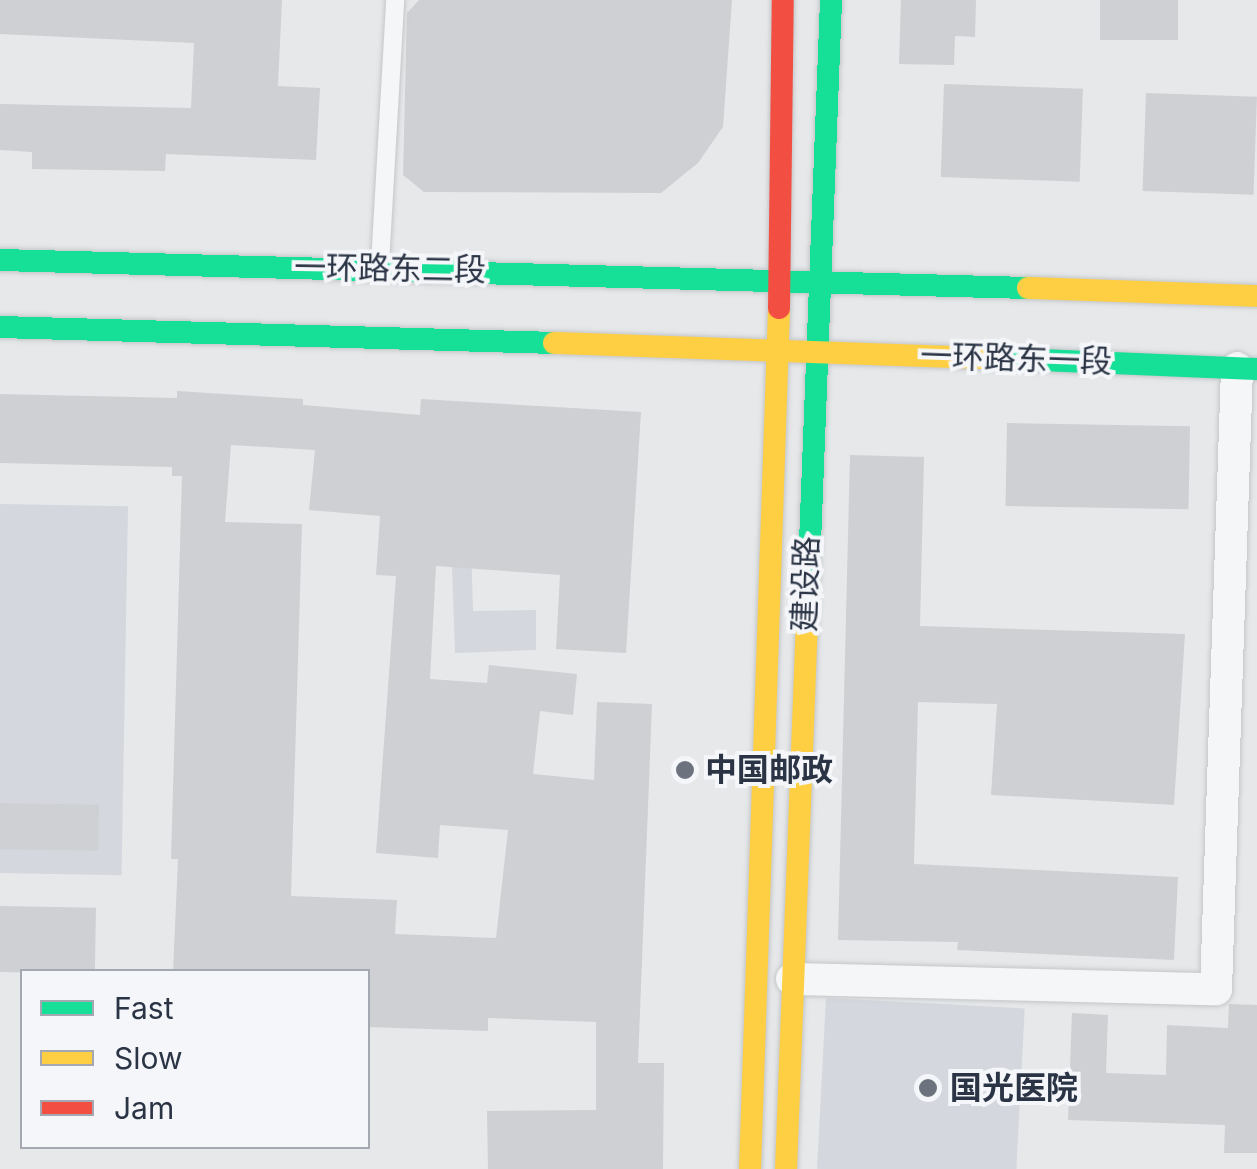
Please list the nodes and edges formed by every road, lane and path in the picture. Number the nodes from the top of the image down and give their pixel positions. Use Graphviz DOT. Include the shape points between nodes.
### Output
graph roads {
  1 [pos="395,0"];
  2 [pos="783,0"];
  3 [pos="831,0"];
  4 [pos="0,260"];
  5 [pos="380,269"];
  6 [pos="780,279"];
  7 [pos="816,280"];
  8 [pos="1257,296"];
  9 [pos="0,327"];
  10 [pos="776,349"];
  11 [pos="814,351"];
  12 [pos="1247,369"];
  13 [pos="792,979"];
  14 [pos="750,1169"];
  15 [pos="786,1169"];
  1 -- 5 [label="lane"];
  2 -- 6 [label="main road, 建设路"];
  3 -- 7 [label="main road, 建设路"];
  4 -- 5 [label="main road, 一环路东二段"];
  5 -- 6 [label="main road, 一环路东二段"];
  6 -- 7 [label="main road"];
  6 -- 10 [label="main road, 建设路"];
  7 -- 8 [label="main road"];
  7 -- 11 [label="main road, 建设路"];
  9 -- 10 [label="main road"];
  10 -- 11 [label="main road, 一环路东一段"];
  10 -- 14 [label="main road, 建设路"];
  11 -- 12 [label="main road, 一环路东一段"];
  11 -- 13 [label="main road, 建设路"];
  12 -- 13 [label="street" via="1216,990"];
  13 -- 15 [label="main road, 建设路"];
}
